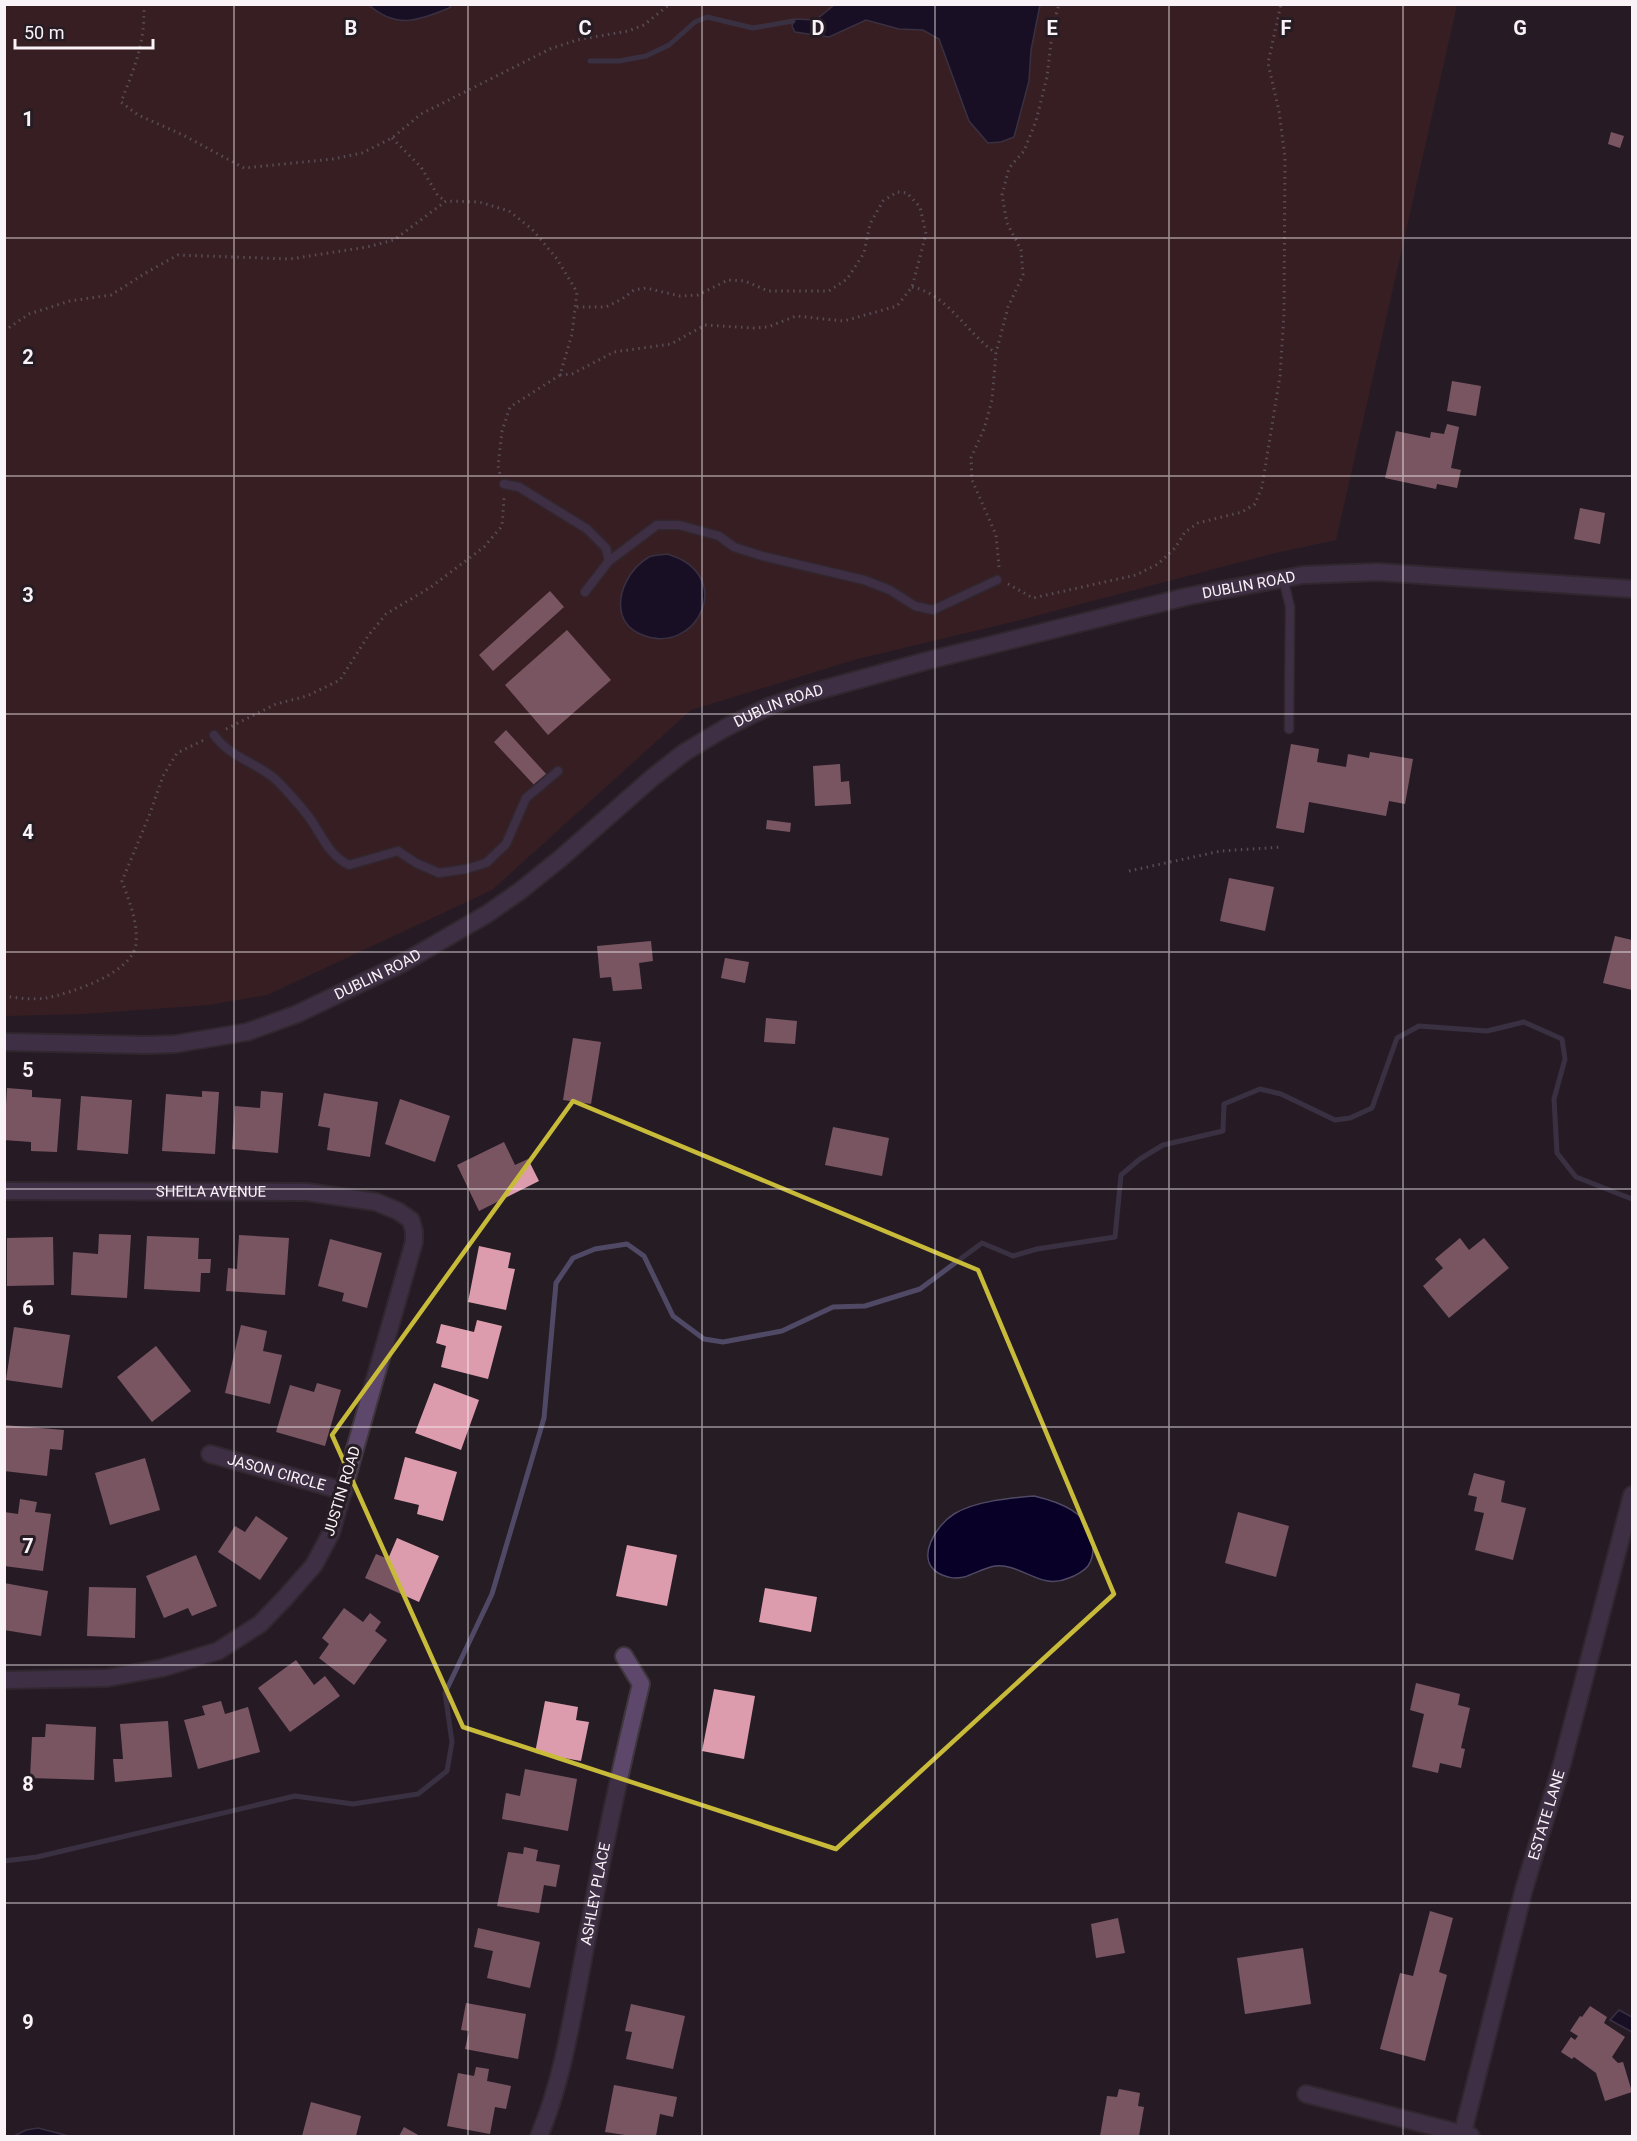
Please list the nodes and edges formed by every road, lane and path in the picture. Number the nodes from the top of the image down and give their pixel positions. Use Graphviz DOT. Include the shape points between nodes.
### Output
graph roads {
  1 [pos="144,4"];
  2 [pos="670,4"];
  3 [pos="1059,4"];
  4 [pos="1281,4"];
  5 [pos="392,138"];
  6 [pos="446,201"];
  7 [pos="912,287"];
  8 [pos="575,307"];
  9 [pos="4,331"];
  10 [pos="996,353"];
  11 [pos="561,375"];
  12 [pos="504,484"];
  13 [pos="609,561"];
  14 [pos="1283,577"];
  15 [pos="997,580"];
  16 [pos="1632,589"];
  17 [pos="585,592"];
  18 [pos="1289,729"];
  19 [pos="214,735"];
  20 [pos="558,771"];
  21 [pos="1282,847"];
  22 [pos="1129,870"];
  23 [pos="4,996"];
  24 [pos="4,1041"];
  25 [pos="4,1191"];
  26 [pos="411,1220"];
  27 [pos="210,1454"];
  28 [pos="344,1491"];
  29 [pos="1632,1495"];
  30 [pos="624,1656"];
  31 [pos="4,1680"];
  32 [pos="1306,2094"];
  33 [pos="539,2136"];
  34 [pos="1465,2136"];
  1 -- 5 [label="path" via="145,29 121,102 138,115 244,168 362,153"];
  2 -- 5 [label="path" via="644,26 550,48 421,114"];
  3 -- 10 [label="path" via="1036,121 1024,151 1009,168 1002,195 1007,223 1021,250 1023,275 1008,307"];
  4 -- 15 [label="path" via="1268,63 1285,158 1284,314 1280,376 1262,488 1255,504 1242,512 1198,523 1185,532 1158,564 1136,575 1033,598"];
  5 -- 6 [label="path"];
  6 -- 8 [label="path" via="479,202 509,212 532,229 577,292"];
  6 -- 9 [label="path" via="394,240 367,247 290,259 178,255 111,295 70,301 29,314"];
  7 -- 8 [label="path" via="926,234 920,207 907,193 897,192 883,201 870,224 864,253 848,279 830,291 768,291 728,280 699,295 680,296 646,288 634,290 606,307"];
  7 -- 10 [label="path" via="945,304 982,344"];
  7 -- 11 [label="path" via="897,306 844,321 796,316 768,327 705,326 671,344 614,352 572,374"];
  8 -- 11 [label="path"];
  10 -- 15 [label="path" via="992,400 971,458 972,480 996,535 1000,561"];
  11 -- 12 [label="path" via="510,407 502,431 498,466"];
  12 -- 13 [label="lane" via="519,487 587,530 606,548"];
  12 -- 19 [label="path" via="502,526 484,547 456,569 386,614 340,680 307,696 276,704"];
  13 -- 15 [label="lane" via="657,525 679,525 719,536 734,547 762,556 864,580 915,606 933,610"];
  13 -- 17 [label="lane"];
  14 -- 16 [label="street, DUBLIN ROAD" via="1377,572"];
  14 -- 18 [label="lane" via="1290,607"];
  14 -- 24 [label="street, DUBLIN ROAD" via="1189,596 926,661 768,707 685,752 561,858 487,914 357,987 270,1024 226,1036 166,1044"];
  19 -- 20 [label="lane" via="221,746 274,778 310,819 332,852 350,865 398,851 439,873 486,863 506,844 526,798"];
  19 -- 23 [label="path" via="177,753 163,776 122,881 134,912 136,944 132,958 111,974 76,989 44,998"];
  21 -- 22 [label="path" via="1221,851"];
  25 -- 26 [label="street, SHEILA AVENUE" via="307,1192 376,1202"];
  26 -- 28 [label="street, JUSTIN ROAD" via="414,1242"];
  27 -- 28 [label="street, JASON CIRCLE"];
  28 -- 31 [label="street, JUSTIN ROAD" via="331,1533 314,1565 260,1624 218,1652 107,1678"];
  29 -- 34 [label="street, ESTATE LANE" via="1562,1764 1524,1889"];
  30 -- 33 [label="street, ASHLEY PLACE" via="641,1684 609,1816 550,2112"];
  32 -- 34 [label="street"];
}
